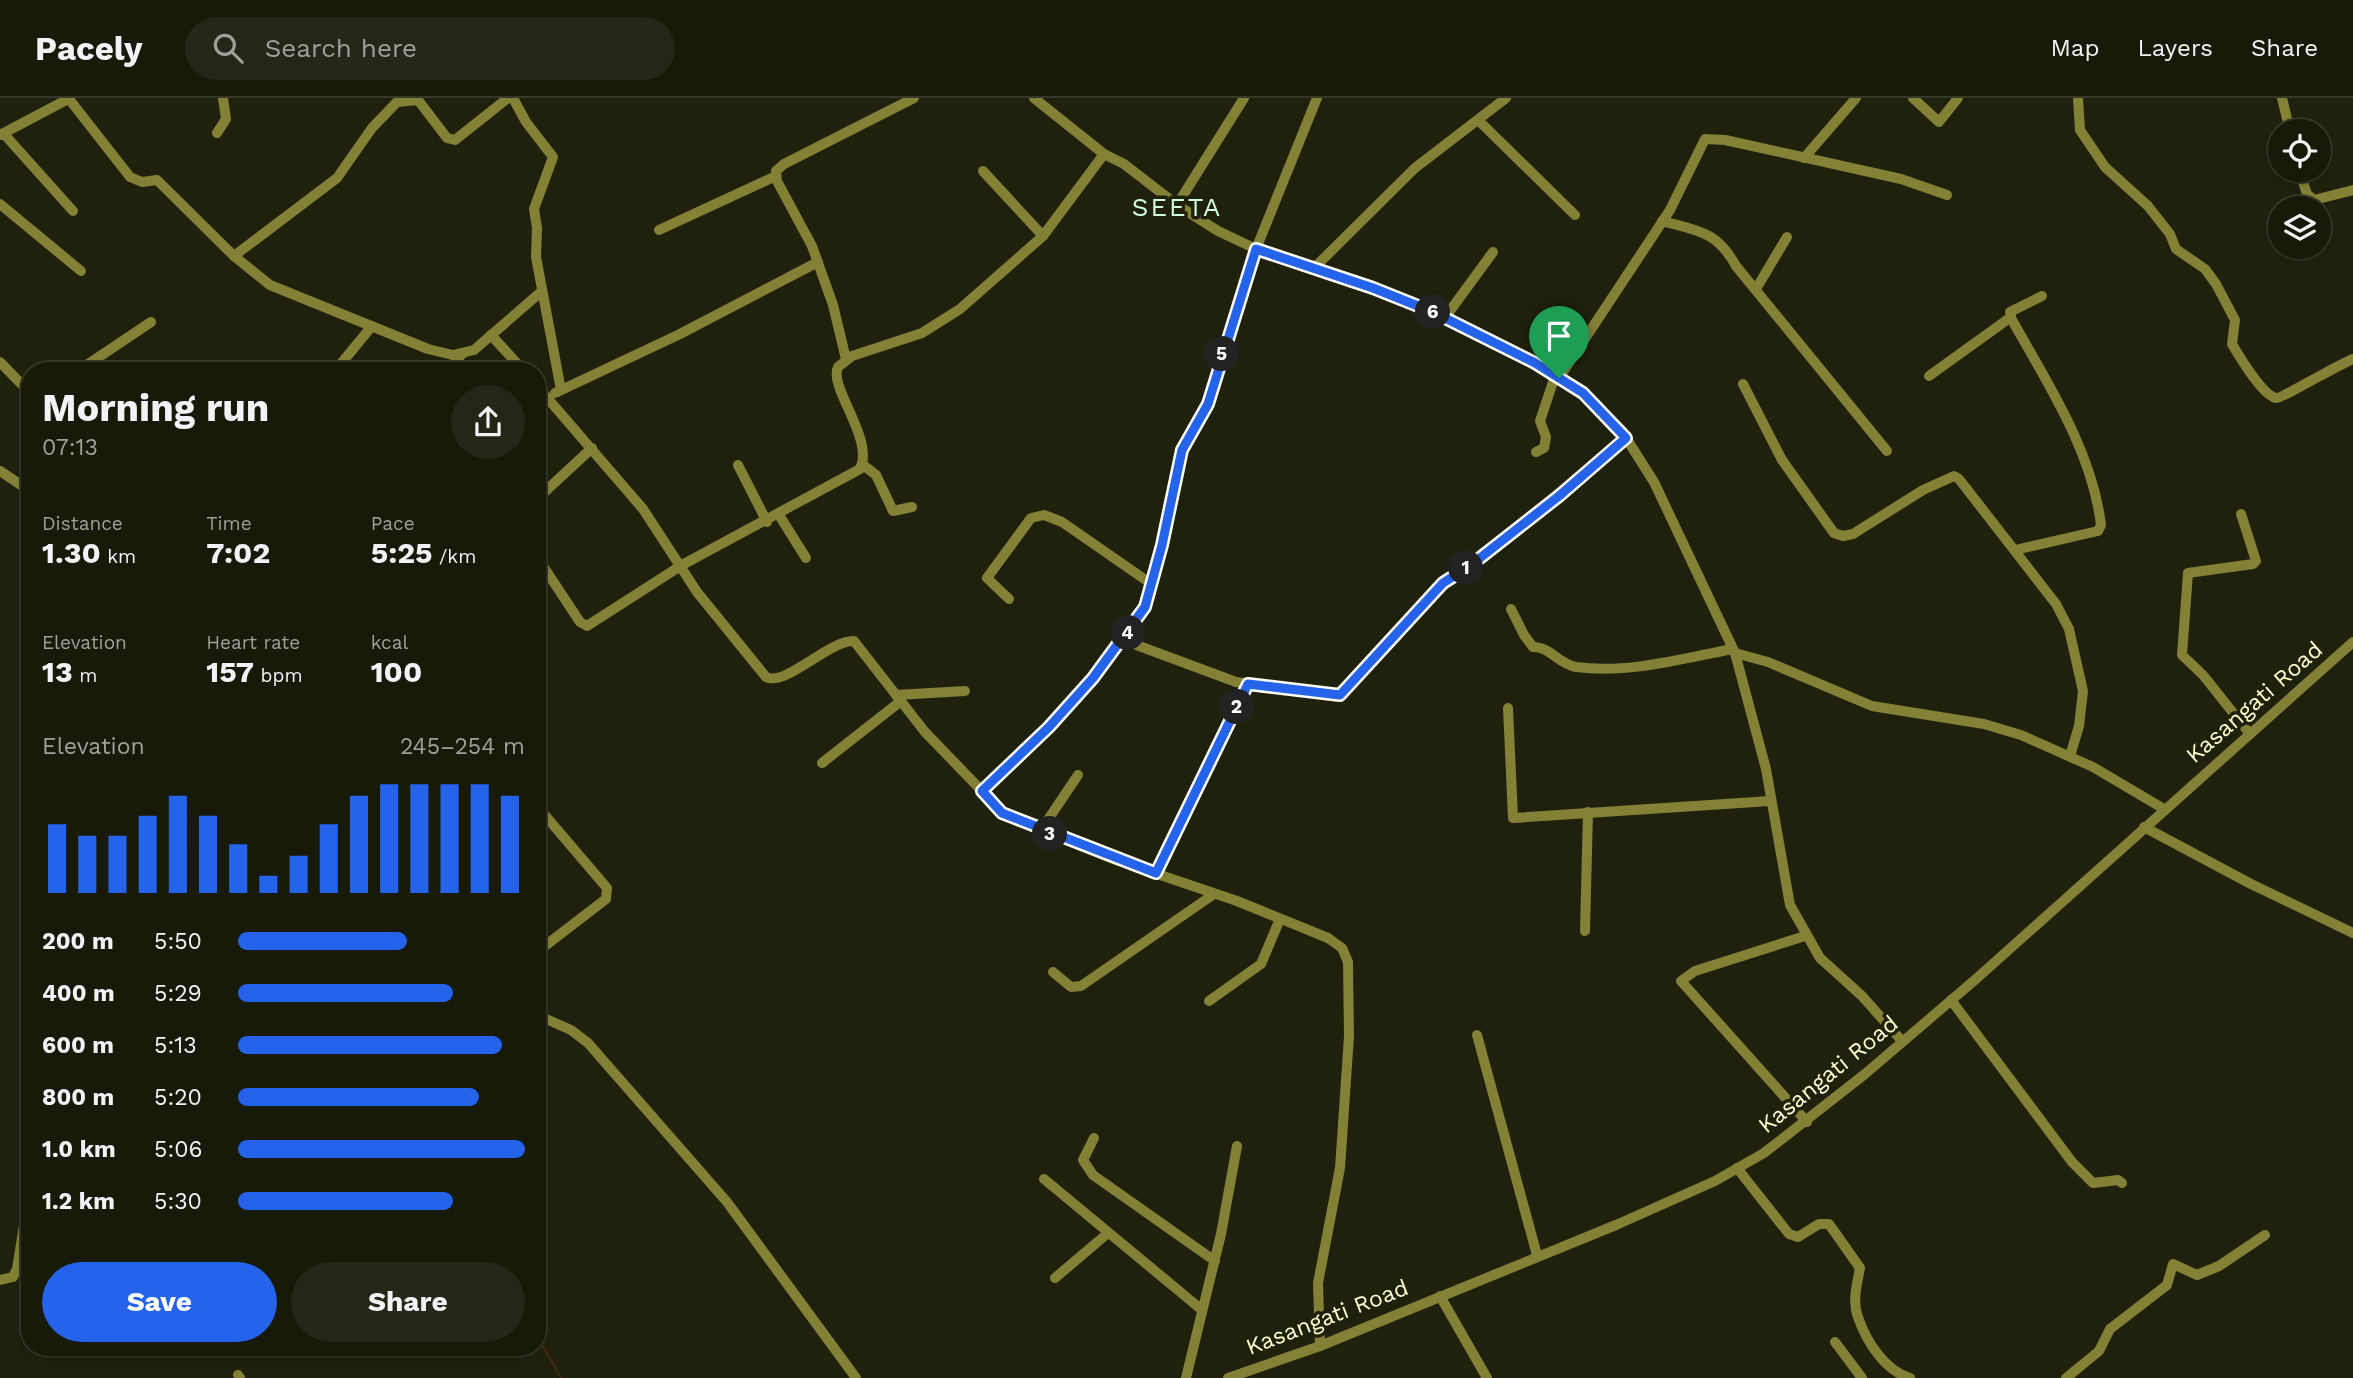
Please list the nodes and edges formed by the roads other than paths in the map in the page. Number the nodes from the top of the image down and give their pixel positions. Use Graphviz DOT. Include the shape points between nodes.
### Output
graph roads {
  1 [pos="70,98"];
  2 [pos="223,98"];
  3 [pos="508,98"];
  4 [pos="513,98"];
  5 [pos="914,98"];
  6 [pos="1034,98"];
  7 [pos="1244,98"];
  8 [pos="1317,98"];
  9 [pos="1506,98"];
  10 [pos="1856,98"];
  11 [pos="1913,98"];
  12 [pos="1958,98"];
  13 [pos="2078,98"];
  14 [pos="2282,98"];
  15 [pos="2287,119"];
  16 [pos="1479,121"];
  17 [pos="217,133"];
  18 [pos="2,135"];
  19 [pos="1104,154"];
  20 [pos="1804,158"];
  21 [pos="983,171"];
  22 [pos="776,176"];
  23 [pos="2303,182"];
  24 [pos="2353,190"];
  25 [pos="1947,195"];
  26 [pos="0,204"];
  27 [pos="1177,205"];
  28 [pos="73,211"];
  29 [pos="1575,215"];
  30 [pos="1662,221"];
  31 [pos="659,230"];
  32 [pos="1043,236"];
  33 [pos="1787,237"];
  34 [pos="1256,249"];
  35 [pos="1493,252"];
  36 [pos="234,256"];
  37 [pos="818,262"];
  38 [pos="1315,267"];
  39 [pos="81,271"];
  40 [pos="1756,289"];
  41 [pos="542,291"];
  42 [pos="2042,296"];
  43 [pos="2011,317"];
  44 [pos="1444,319"];
  45 [pos="151,322"];
  46 [pos="372,326"];
  47 [pos="1545,330"];
  48 [pos="491,335"];
  49 [pos="1579,347"];
  50 [pos="462,355"];
  51 [pos="846,359"];
  52 [pos="2353,359"];
  53 [pos="0,362"];
  54 [pos="91,362"];
  55 [pos="342,362"];
  56 [pos="455,362"];
  57 [pos="516,362"];
  58 [pos="1930,376"];
  59 [pos="1557,377"];
  60 [pos="21,384"];
  61 [pos="1743,384"];
  62 [pos="561,390"];
  63 [pos="547,397"];
  64 [pos="1626,438"];
  65 [pos="592,448"];
  66 [pos="1887,451"];
  67 [pos="1536,452"];
  68 [pos="862,464"];
  69 [pos="738,465"];
  70 [pos="0,471"];
  71 [pos="21,485"];
  72 [pos="546,491"];
  73 [pos="912,506"];
  74 [pos="2242,513"];
  75 [pos="779,515"];
  76 [pos="766,522"];
  77 [pos="2015,550"];
  78 [pos="806,558"];
  79 [pos="682,565"];
  80 [pos="546,570"];
  81 [pos="1150,583"];
  82 [pos="1009,599"];
  83 [pos="1511,609"];
  84 [pos="1124,640"];
  85 [pos="2353,642"];
  86 [pos="1733,651"];
  87 [pos="1248,684"];
  88 [pos="965,691"];
  89 [pos="898,698"];
  90 [pos="1508,708"];
  91 [pos="2250,734"];
  92 [pos="2070,756"];
  93 [pos="822,763"];
  94 [pos="1078,775"];
  95 [pos="982,791"];
  96 [pos="1770,801"];
  97 [pos="2164,809"];
  98 [pos="1588,812"];
  99 [pos="546,817"];
  100 [pos="2144,827"];
  101 [pos="1041,830"];
  102 [pos="1156,873"];
  103 [pos="1214,894"];
  104 [pos="1280,919"];
  105 [pos="1585,931"];
  106 [pos="2353,933"];
  107 [pos="1805,936"];
  108 [pos="546,945"];
  109 [pos="1053,972"];
  110 [pos="1951,1000"];
  111 [pos="1209,1001"];
  112 [pos="546,1019"];
  113 [pos="1477,1035"];
  114 [pos="1902,1041"];
  115 [pos="1807,1122"];
  116 [pos="1094,1138"];
  117 [pos="1237,1146"];
  118 [pos="1737,1168"];
  119 [pos="1044,1179"];
  120 [pos="2122,1183"];
  121 [pos="1108,1233"];
  122 [pos="2266,1235"];
  123 [pos="21,1249"];
  124 [pos="1537,1255"];
  125 [pos="1215,1261"];
  126 [pos="1055,1278"];
  127 [pos="0,1280"];
  128 [pos="1440,1296"];
  129 [pos="1202,1310"];
  130 [pos="1835,1342"];
  131 [pos="1320,1346"];
  132 [pos="856,1378"];
  133 [pos="1186,1378"];
  134 [pos="1228,1378"];
  135 [pos="1487,1378"];
  136 [pos="1862,1378"];
  137 [pos="1910,1378"];
  138 [pos="2066,1378"];
  1 -- 18 [label="street"];
  1 -- 36 [label="street" via="130,177 157,180"];
  2 -- 17 [label="street" via="226,119"];
  3 -- 36 [label="street" via="455,141 447,138 418,100 397,102 372,128 337,178"];
  4 -- 41 [label="street" via="554,158 534,209"];
  5 -- 22 [label="street" via="784,164"];
  6 -- 19 [label="street"];
  7 -- 27 [label="street"];
  8 -- 34 [label="street"];
  9 -- 16 [label="street"];
  10 -- 20 [label="street"];
  11 -- 12 [label="street" via="1939,122"];
  13 -- 52 [label="street" via="2080,130 2105,167 2148,206 2176,249 2205,269 2216,284 2235,320 2232,344 2267,393 2285,397 2296,386"];
  14 -- 15 [label="street"];
  16 -- 29 [label="street"];
  16 -- 38 [label="street" via="1415,168"];
  18 -- 28 [label="street"];
  19 -- 27 [label="street"];
  19 -- 32 [label="street"];
  20 -- 25 [label="street" via="1901,179"];
  20 -- 30 [label="street" via="1705,139"];
  21 -- 32 [label="street"];
  22 -- 31 [label="street"];
  22 -- 37 [label="street"];
  23 -- 24 [label="street" via="2314,200"];
  26 -- 39 [label="street"];
  27 -- 34 [label="street"];
  30 -- 40 [label="street" via="1715,238"];
  30 -- 49 [label="street"];
  32 -- 51 [label="street" via="960,309 932,327"];
  33 -- 40 [label="street"];
  34 -- 38 [label="street"];
  34 -- 81 [label="street" via="1208,404 1182,450"];
  35 -- 44 [label="street"];
  36 -- 46 [label="street" via="270,285"];
  37 -- 51 [label="street"];
  37 -- 62 [label="street"];
  38 -- 44 [label="street"];
  40 -- 66 [label="street"];
  41 -- 48 [label="street"];
  41 -- 62 [label="street"];
  42 -- 43 [label="street" via="2010,312"];
  43 -- 58 [label="street"];
  43 -- 77 [label="street" via="2090,470 2101,522 2098,531"];
  44 -- 59 [label="street"];
  45 -- 54 [label="street"];
  46 -- 50 [label="street" via="428,349"];
  46 -- 55 [label="street"];
  47 -- 49 [label="street"];
  48 -- 50 [label="street"];
  48 -- 57 [label="street"];
  49 -- 59 [label="street"];
  50 -- 56 [label="street"];
  51 -- 68 [label="street" via="835,377 850,407"];
  53 -- 60 [label="street"];
  59 -- 64 [label="street" via="1583,393"];
  59 -- 67 [label="street" via="1540,421 1546,437 1544,448"];
  61 -- 77 [label="street" via="1782,460 1834,533 1853,534 1954,476"];
  62 -- 63 [label="street"];
  63 -- 65 [label="street"];
  64 -- 86 [label="street" via="1686,544"];
  64 -- 87 [label="street" via="1559,496 1443,583 1340,695"];
  65 -- 72 [label="street"];
  65 -- 79 [label="street"];
  68 -- 73 [label="street" via="876,475 893,511"];
  68 -- 75 [label="street"];
  69 -- 76 [label="street"];
  70 -- 71 [label="street"];
  74 -- 91 [label="street" via="2256,561 2188,573 2182,655"];
  75 -- 76 [label="street"];
  75 -- 78 [label="street"];
  76 -- 79 [label="street"];
  77 -- 92 [label="street" via="2069,629 2084,699"];
  79 -- 80 [label="street" via="587,626 579,622"];
  79 -- 89 [label="street" via="697,592 766,677 778,678 851,640"];
  81 -- 82 [label="street" via="1062,522 1044,515 1031,518 987,578"];
  81 -- 84 [label="street" via="1145,607"];
  83 -- 86 [label="street" via="1533,647 1545,648 1561,662 1577,667 1634,666"];
  84 -- 87 [label="street"];
  84 -- 95 [label="street" via="1049,727"];
  85 -- 91 [label="street, Kasangati Road"];
  86 -- 92 [label="street" via="1872,706 1984,724"];
  86 -- 96 [label="street" via="1766,769"];
  87 -- 102 [label="street"];
  88 -- 89 [label="street"];
  89 -- 93 [label="street"];
  89 -- 95 [label="street"];
  90 -- 98 [label="street" via="1513,818"];
  91 -- 97 [label="street, Kasangati Road"];
  92 -- 97 [label="street"];
  94 -- 101 [label="street"];
  95 -- 101 [label="street" via="1002,813"];
  96 -- 98 [label="street"];
  96 -- 107 [label="street" via="1790,905"];
  97 -- 100 [label="street, Kasangati Road"];
  98 -- 105 [label="street"];
  99 -- 108 [label="street" via="608,894"];
  100 -- 106 [label="street"];
  100 -- 110 [label="street, Kasangati Road"];
  101 -- 102 [label="street"];
  102 -- 103 [label="street"];
  103 -- 104 [label="street"];
  103 -- 109 [label="street" via="1081,986 1071,987"];
  104 -- 111 [label="street" via="1261,964"];
  104 -- 131 [label="street" via="1328,938 1342,948 1348,962 1344,1122 1318,1283"];
  107 -- 114 [label="street" via="1820,958"];
  107 -- 115 [label="street" via="1695,971 1681,981"];
  110 -- 114 [label="street, Kasangati Road"];
  110 -- 120 [label="street" via="2072,1162 2093,1183"];
  112 -- 132 [label="street" via="588,1043 726,1202"];
  113 -- 124 [label="street"];
  114 -- 115 [label="street, Kasangati Road"];
  115 -- 118 [label="street, Kasangati Road"];
  116 -- 125 [label="street" via="1083,1160 1093,1175"];
  117 -- 125 [label="street"];
  118 -- 124 [label="street, Kasangati Road" via="1627,1220"];
  118 -- 137 [label="street" via="1789,1234 1798,1237 1819,1224 1829,1224 1845,1243 1860,1268 1857,1317 1883,1361"];
  119 -- 121 [label="street"];
  121 -- 126 [label="street"];
  121 -- 129 [label="street"];
  122 -- 138 [label="street" via="2197,1275 2173,1265 2167,1285 2110,1329 2099,1351"];
  123 -- 127 [label="street" via="13,1277"];
  124 -- 128 [label="street, Kasangati Road"];
  125 -- 129 [label="street"];
  128 -- 131 [label="street, Kasangati Road"];
  128 -- 135 [label="street"];
  129 -- 133 [label="street"];
  130 -- 136 [label="street"];
  131 -- 134 [label="street, Kasangati Road"];
}
